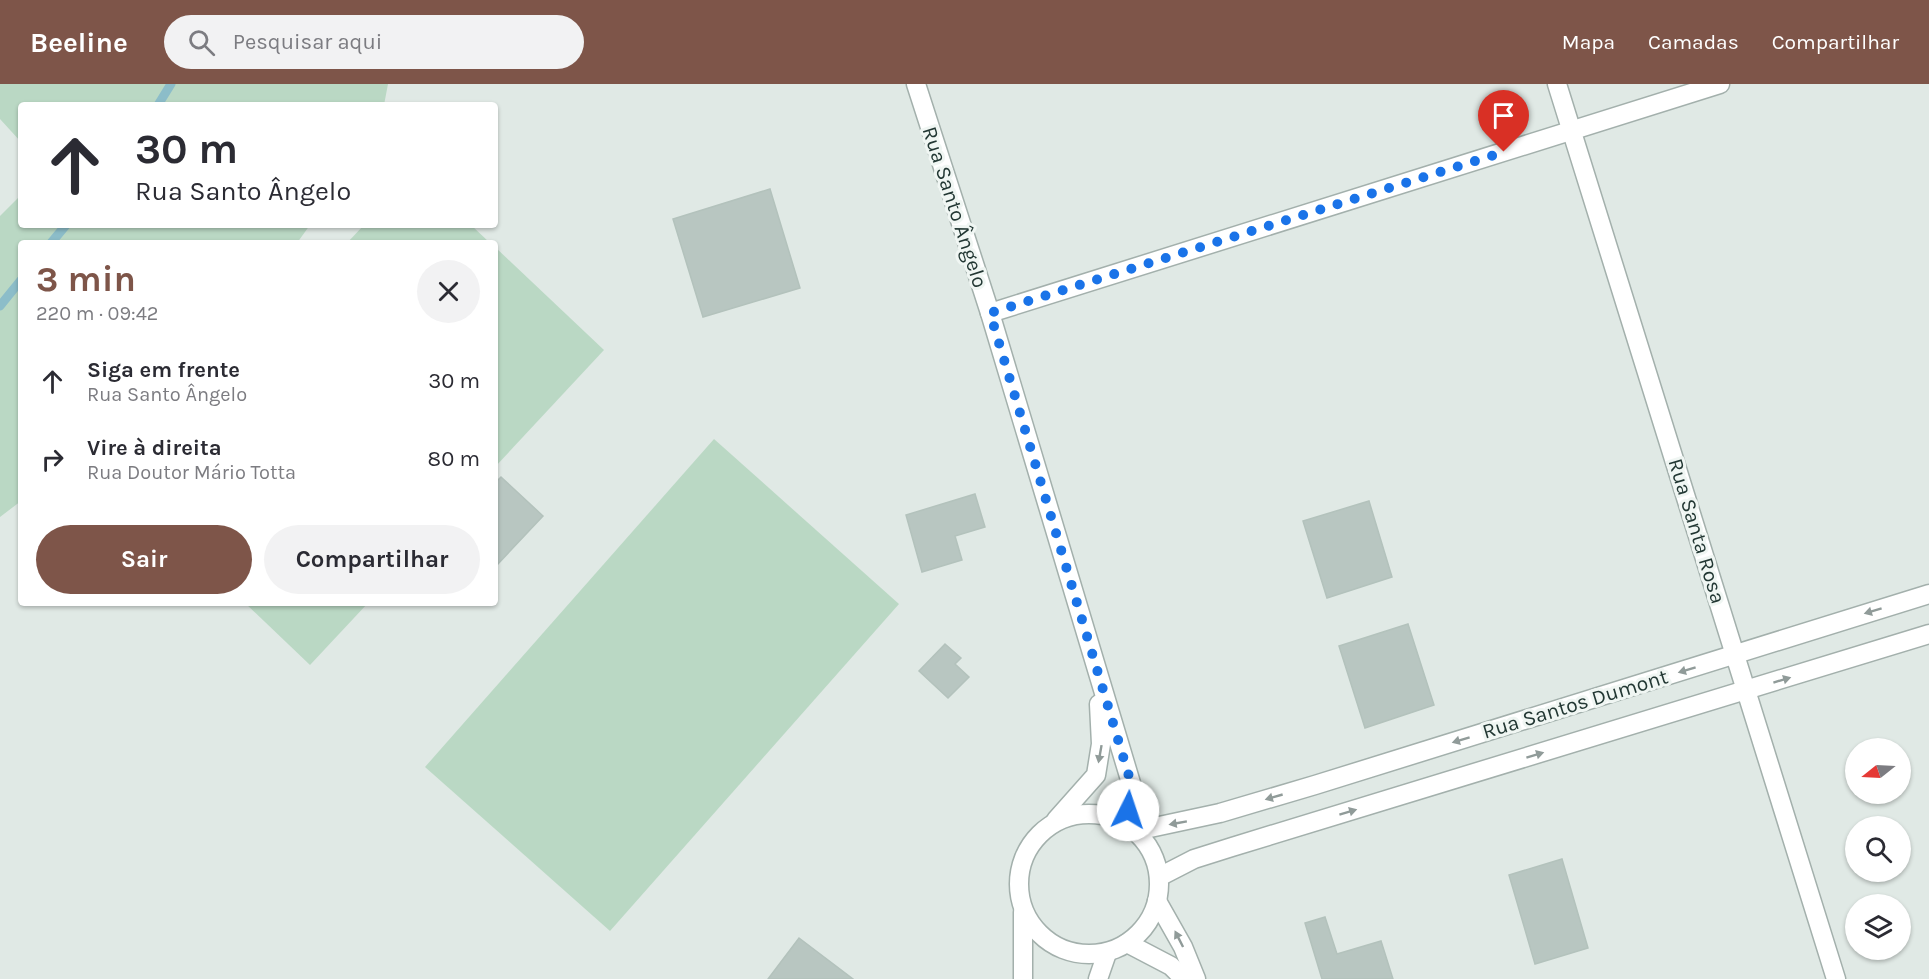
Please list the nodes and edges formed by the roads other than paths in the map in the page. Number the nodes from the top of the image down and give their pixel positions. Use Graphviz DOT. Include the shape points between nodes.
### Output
graph roads {
  1 [pos="916,84"];
  2 [pos="1557,84"];
  3 [pos="1720,84"];
  4 [pos="1571,130"];
  5 [pos="990,313"];
  6 [pos="1929,594"];
  7 [pos="1929,634"];
  8 [pos="1736,655"];
  9 [pos="1097,675"];
  10 [pos="1747,691"];
  11 [pos="1053,823"];
  12 [pos="1130,827"];
  13 [pos="1159,877"];
  14 [pos="1157,901"];
  15 [pos="1023,910"];
  16 [pos="1127,943"];
  17 [pos="1107,953"];
  18 [pos="1023,979"];
  19 [pos="1098,979"];
  20 [pos="1184,979"];
  21 [pos="1196,979"];
  22 [pos="1836,979"];
  1 -- 5 [label="street, Rua Santo Ângelo"];
  2 -- 4 [label="street, Rua Santa Rosa"];
  3 -- 4 [label="street"];
  4 -- 5 [label="street"];
  4 -- 8 [label="street, Rua Santa Rosa"];
  5 -- 9 [label="street, Rua Santo Ângelo"];
  6 -- 8 [label="street, Rua Santos Dumont, one-way"];
  10 -- 7 [label="street, Rua Santos Dumont, one-way"];
  8 -- 10 [label="street, Rua Santa Rosa"];
  8 -- 12 [label="street, Rua Santos Dumont, one-way" via="1220,813"];
  9 -- 11 [label="street, one-way" via="1101,744 1096,775"];
  9 -- 12 [label="street" via="1131,783"];
  13 -- 10 [label="street, Rua Santos Dumont, one-way" via="1232,847"];
  10 -- 22 [label="street, Rua Santa Rosa"];
  11 -- 12 [label="street" via="1076,814 1101,814"];
  11 -- 15 [label="street" via="1037,835 1019,870"];
  12 -- 13 [label="street" via="1151,852"];
  13 -- 14 [label="street"];
  14 -- 16 [label="street" via="1141,932"];
  21 -- 14 [label="street, one-way" via="1184,947"];
  15 -- 17 [label="street" via="1033,928 1048,942 1086,955"];
  15 -- 18 [label="street"];
  16 -- 17 [label="street"];
  16 -- 20 [label="street" via="1171,966"];
  17 -- 19 [label="street"];
}
